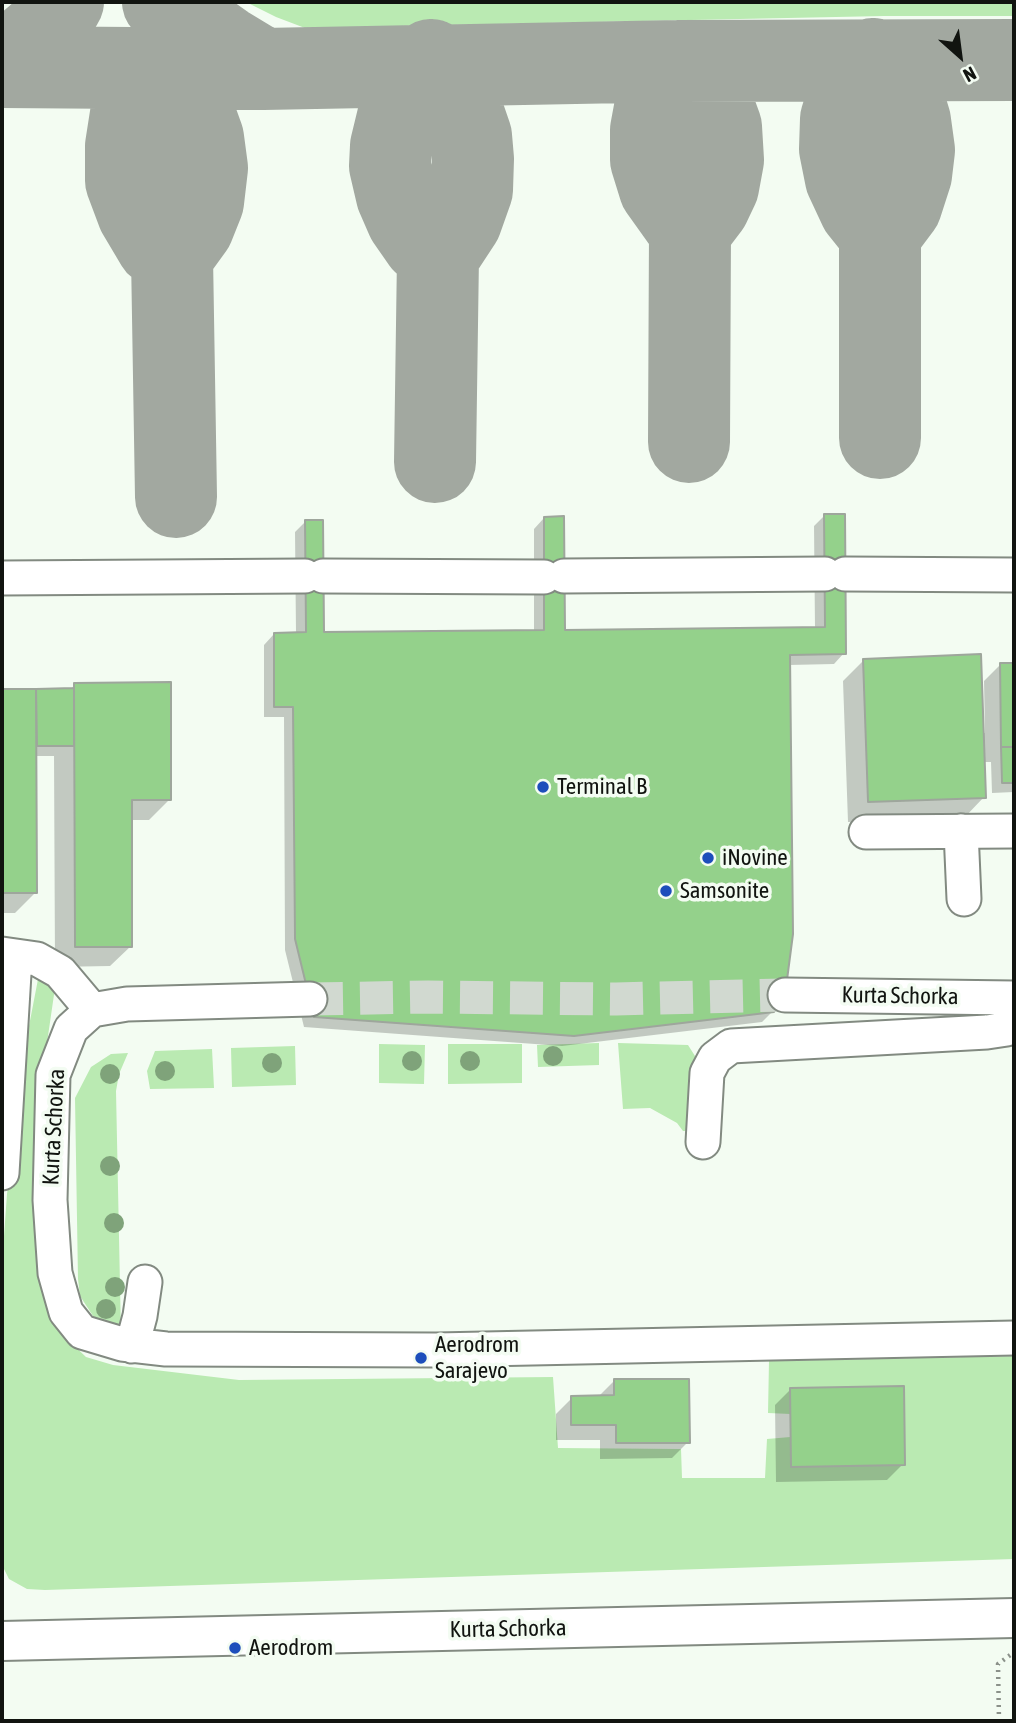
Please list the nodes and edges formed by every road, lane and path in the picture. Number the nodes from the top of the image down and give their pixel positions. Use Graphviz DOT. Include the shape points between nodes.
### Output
graph roads {
  1 [pos="1014,575"];
  2 [pos="2,578"];
  3 [pos="961,831"];
  4 [pos="1014,831"];
  5 [pos="866,832"];
  6 [pos="964,899"];
  7 [pos="8,956"];
  8 [pos="785,996"];
  9 [pos="1014,998"];
  10 [pos="310,999"];
  11 [pos="92,1010"];
  12 [pos="1014,1024"];
  13 [pos="703,1142"];
  14 [pos="2,1173"];
  15 [pos="145,1282"];
  16 [pos="1014,1338"];
  17 [pos="132,1346"];
  18 [pos="1013,1618"];
  19 [pos="2,1641"];
  20 [pos="999,1721"];
  1 -- 2 [label="street"];
  3 -- 4 [label="street"];
  3 -- 5 [label="street"];
  3 -- 6 [label="street"];
  7 -- 11 [label="street" via="37,959 61,972"];
  7 -- 14 [label="street"];
  8 -- 9 [label="street, Kurta Schorka"];
  10 -- 11 [label="street" via="127,1004"];
  11 -- 17 [label="street, Kurta Schorka" via="71,1029 53,1075 50,1200 55,1273 66,1312 82,1332"];
  12 -- 13 [label="street" via="987,1032 731,1046 715,1058 707,1073"];
  15 -- 17 [label="street"];
  16 -- 17 [label="street, Kurta Schorka" via="436,1350"];
  18 -- 19 [label="main road, Kurta Schorka"];
  18 -- 20 [label="path" via="1013,1654 998,1664"];
}
